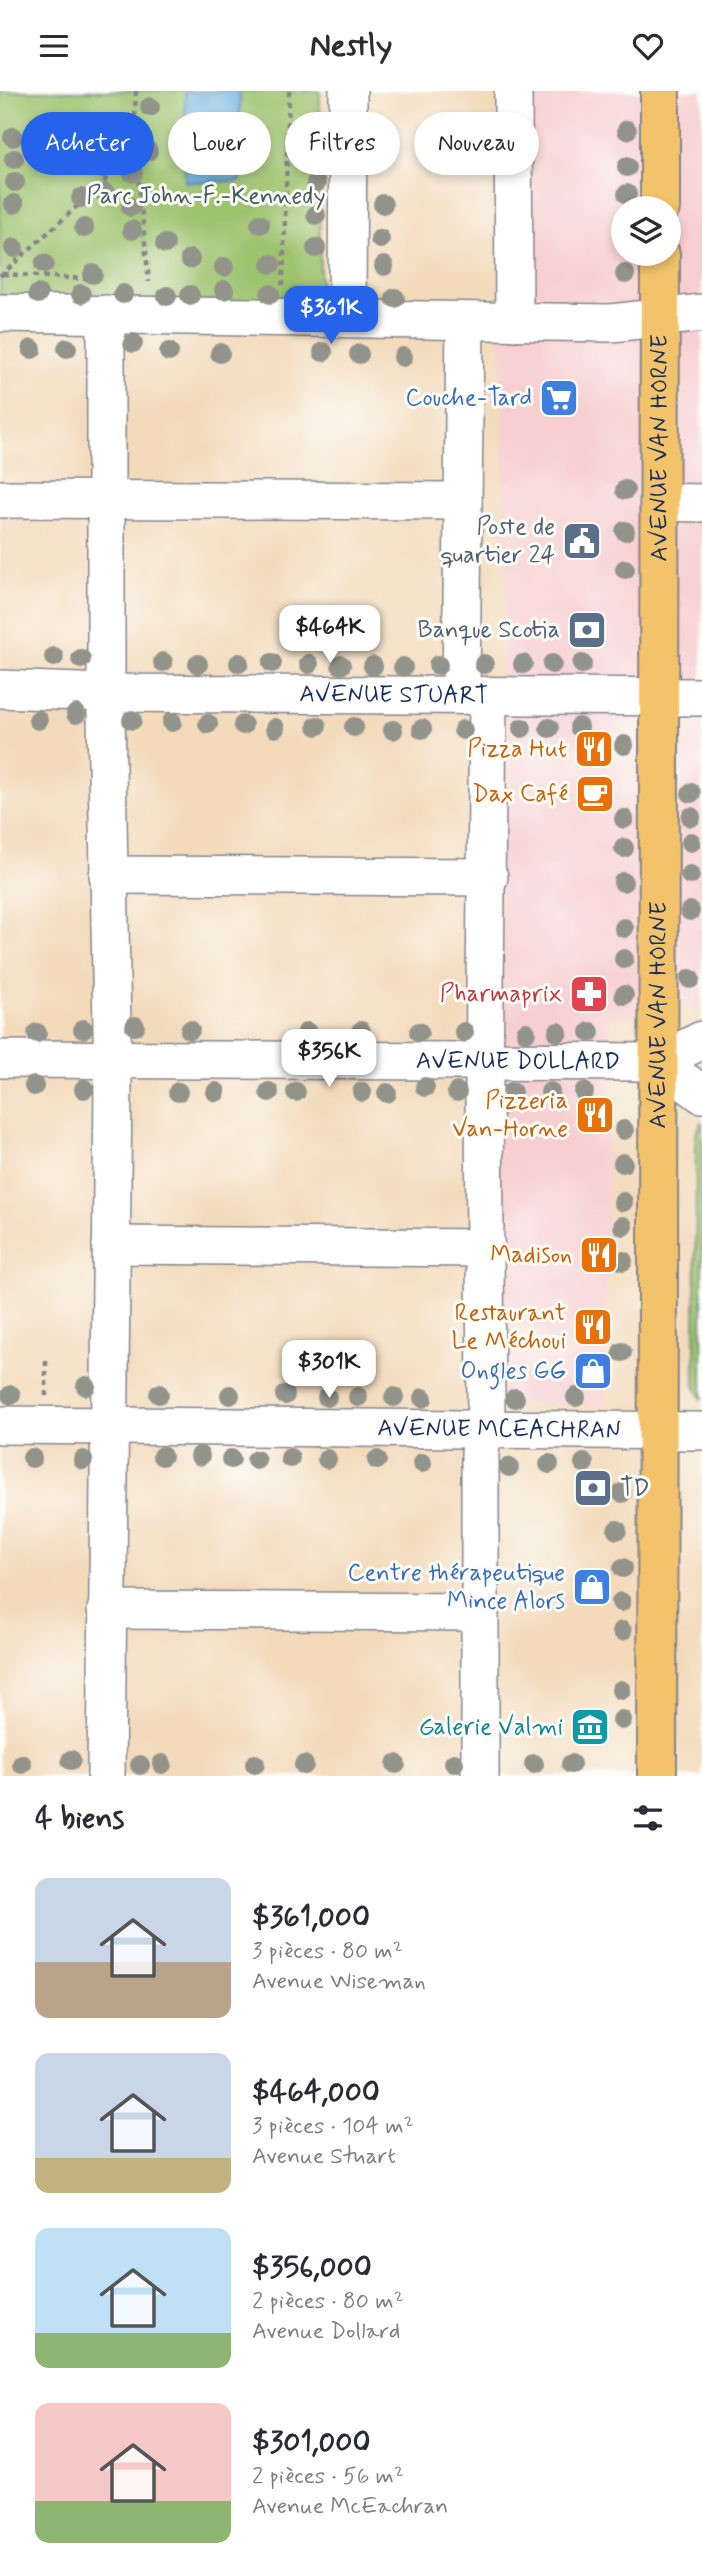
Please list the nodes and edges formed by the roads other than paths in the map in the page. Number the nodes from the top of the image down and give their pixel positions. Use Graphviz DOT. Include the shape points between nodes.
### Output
graph roads {
  1 [pos="348,91"];
  2 [pos="513,91"];
  3 [pos="660,91"];
  4 [pos="660,196"];
  5 [pos="660,266"];
  6 [pos="108,297"];
  7 [pos="0,313"];
  8 [pos="702,313"];
  9 [pos="347,318"];
  10 [pos="660,319"];
  11 [pos="465,322"];
  12 [pos="514,322"];
  13 [pos="0,499"];
  14 [pos="106,499"];
  15 [pos="463,501"];
  16 [pos="659,502"];
  17 [pos="702,503"];
  18 [pos="0,689"];
  19 [pos="106,693"];
  20 [pos="474,695"];
  21 [pos="659,696"];
  22 [pos="702,697"];
  23 [pos="108,875"];
  24 [pos="489,877"];
  25 [pos="702,1040"];
  26 [pos="0,1059"];
  27 [pos="112,1059"];
  28 [pos="485,1061"];
  29 [pos="658,1062"];
  30 [pos="702,1094"];
  31 [pos="111,1245"];
  32 [pos="486,1248"];
  33 [pos="0,1425"];
  34 [pos="109,1427"];
  35 [pos="482,1430"];
  36 [pos="702,1431"];
  37 [pos="658,1432"];
  38 [pos="106,1610"];
  39 [pos="479,1612"];
  40 [pos="106,1776"];
  41 [pos="480,1776"];
  42 [pos="657,1776"];
  1 -- 9 [label="street"];
  2 -- 12 [label="street"];
  3 -- 4 [label="main road"];
  5 -- 10 [label="main road, AVENUE VAN HORNE"];
  6 -- 7 [label="street"];
  6 -- 9 [label="street"];
  6 -- 14 [label="street"];
  8 -- 10 [label="street"];
  9 -- 11 [label="street"];
  10 -- 12 [label="street"];
  10 -- 16 [label="main road, AVENUE VAN HORNE"];
  11 -- 12 [label="street"];
  11 -- 15 [label="street"];
  13 -- 14 [label="street"];
  14 -- 15 [label="street"];
  14 -- 19 [label="street"];
  15 -- 20 [label="street"];
  16 -- 17 [label="street"];
  16 -- 21 [label="main road, AVENUE VAN HORNE"];
  18 -- 19 [label="street, AVENUE STUART"];
  19 -- 20 [label="street, AVENUE STUART"];
  19 -- 23 [label="street"];
  20 -- 21 [label="street, AVENUE STUART"];
  20 -- 24 [label="street"];
  21 -- 22 [label="street, AVENUE STUART"];
  21 -- 29 [label="main road, AVENUE VAN HORNE"];
  23 -- 24 [label="street"];
  23 -- 27 [label="street"];
  24 -- 28 [label="street"];
  25 -- 29 [label="street"];
  26 -- 27 [label="street, AVENUE DOLLARD"];
  27 -- 28 [label="street, AVENUE DOLLARD"];
  27 -- 31 [label="street"];
  28 -- 29 [label="street, AVENUE DOLLARD"];
  28 -- 32 [label="street"];
  29 -- 30 [label="street"];
  29 -- 37 [label="main road, AVENUE VAN HORNE"];
  31 -- 32 [label="street"];
  31 -- 34 [label="street"];
  32 -- 35 [label="street" via="486,1408"];
  33 -- 34 [label="street, AVENUE MCEACHRAN"];
  34 -- 35 [label="street, AVENUE MCEACHRAN"];
  34 -- 38 [label="street"];
  35 -- 37 [label="street, AVENUE MCEACHRAN"];
  35 -- 39 [label="street"];
  36 -- 37 [label="street, AVENUE MCEACHRAN"];
  37 -- 42 [label="main road, AVENUE VAN HORNE"];
  38 -- 39 [label="street"];
  38 -- 40 [label="street"];
  39 -- 41 [label="street"];
}
